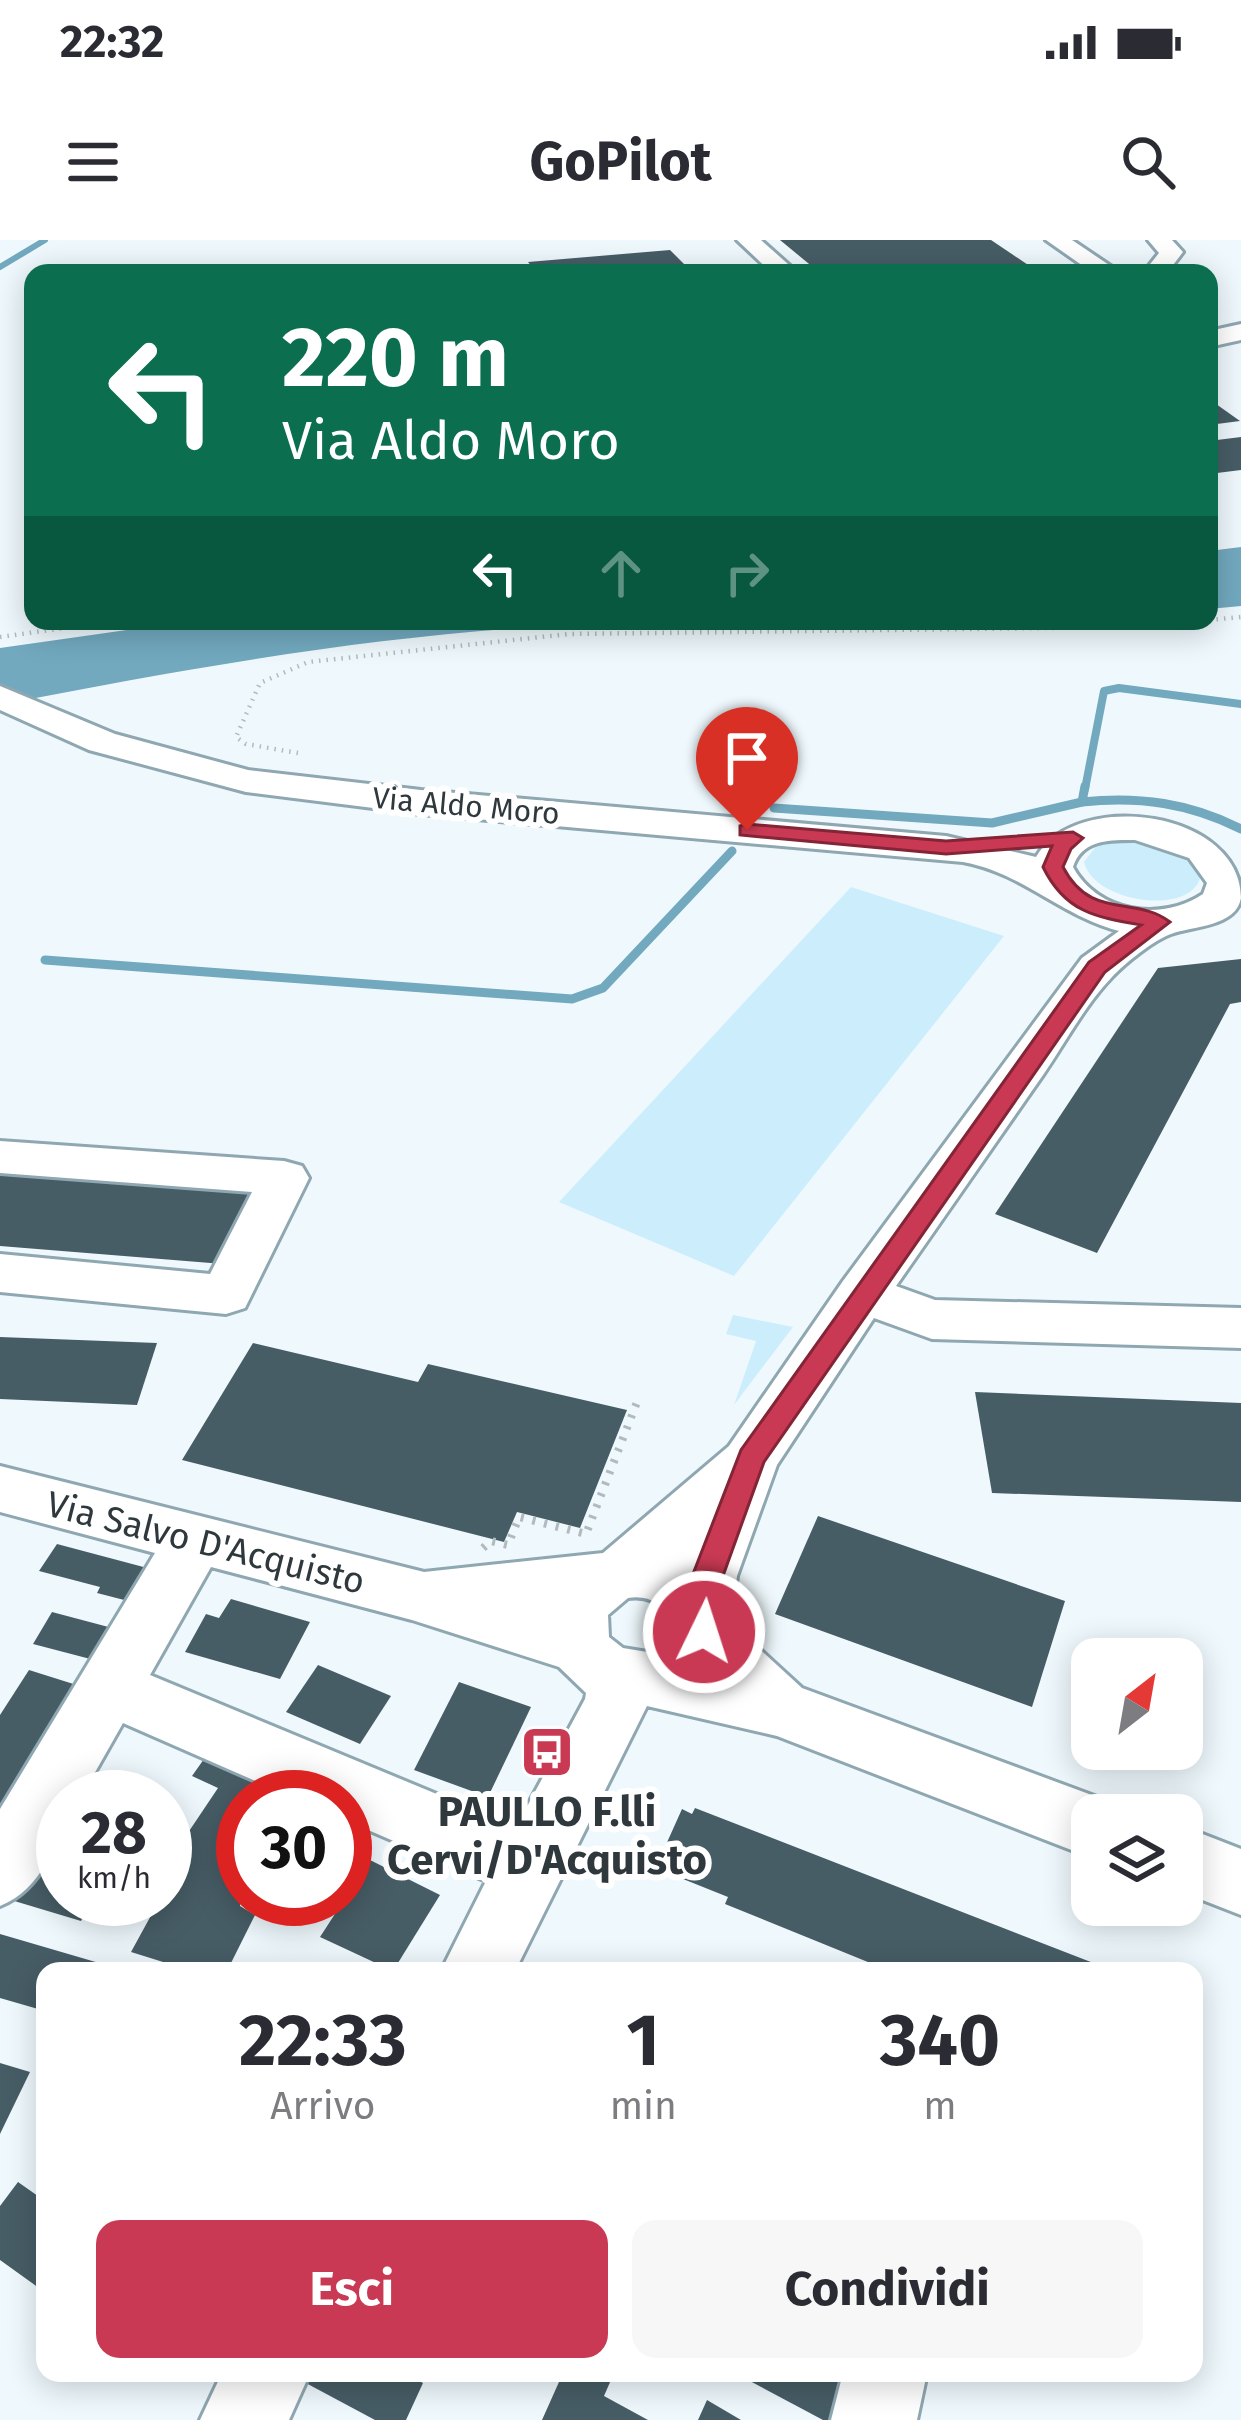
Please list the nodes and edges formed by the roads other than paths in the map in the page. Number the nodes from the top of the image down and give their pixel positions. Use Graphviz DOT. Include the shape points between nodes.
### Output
graph roads {
  1 [pos="748,240"];
  2 [pos="1057,240"];
  3 [pos="1159,240"];
  4 [pos="776,264"];
  5 [pos="1094,264"];
  6 [pos="1162,264"];
  7 [pos="0,697"];
  8 [pos="1073,838"];
  9 [pos="946,848"];
  10 [pos="1227,866"];
  11 [pos="1075,897"];
  12 [pos="1222,914"];
  13 [pos="1160,922"];
  14 [pos="1097,967"];
  15 [pos="0,1156"];
  16 [pos="0,1273"];
  17 [pos="862,1294"];
  18 [pos="1241,1328"];
  19 [pos="751,1458"];
  20 [pos="0,1489"];
  21 [pos="195,1540"];
  22 [pos="617,1574"];
  23 [pos="431,1593"];
  24 [pos="703,1617"];
  25 [pos="616,1668"];
  26 [pos="108,1687"];
  27 [pos="781,1708"];
  28 [pos="1071,1818"];
  29 [pos="531,1867"];
  30 [pos="1203,1867"];
  31 [pos="0,1873"];
  32 [pos="1241,1882"];
  33 [pos="482,1962"];
  34 [pos="263,2382"];
  35 [pos="883,2382"];
  36 [pos="244,2420"];
  37 [pos="874,2420"];
  1 -- 4 [label="street"];
  2 -- 5 [label="street"];
  3 -- 6 [label="street" via="1172,252"];
  7 -- 9 [label="street, Via Aldo Moro" via="102,742 246,781"];
  8 -- 9 [label="street, Via Aldo Moro"];
  8 -- 10 [label="street, Via Aldo Moro" via="1118,828 1153,831"];
  8 -- 11 [label="street" via="1053,867"];
  9 -- 11 [label="street, Via Aldo Moro" via="1023,863"];
  10 -- 12 [label="street, Via Aldo Moro"];
  11 -- 13 [label="street, Via Aldo Moro" via="1120,918"];
  11 -- 14 [label="street"];
  12 -- 13 [label="street, Via Aldo Moro"];
  13 -- 14 [label="street"];
  14 -- 17 [label="street"];
  15 -- 16 [label="street" via="284,1178 226,1295"];
  17 -- 18 [label="street" via="932,1319"];
  17 -- 19 [label="street"];
  19 -- 22 [label="street"];
  19 -- 24 [label="street" via="706,1576"];
  20 -- 21 [label="street, Via Salvo D'Acquisto"];
  21 -- 23 [label="street, Via Salvo D'Acquisto"];
  21 -- 26 [label="street"];
  22 -- 23 [label="street, Via Salvo D'Acquisto"];
  22 -- 24 [label="street, Via Salvo D'Acquisto" via="669,1577"];
  22 -- 25 [label="street" via="593,1586 574,1627"];
  23 -- 25 [label="street, Via Salvo D'Acquisto"];
  24 -- 25 [label="street" via="692,1658 669,1675"];
  24 -- 27 [label="street, Via Salvo D'Acquisto" via="717,1649"];
  25 -- 27 [label="street, Via Salvo D'Acquisto"];
  25 -- 29 [label="street" via="617,1702"];
  26 -- 29 [label="street"];
  26 -- 31 [label="street"];
  27 -- 28 [label="street"];
  29 -- 33 [label="street"];
  30 -- 32 [label="street"];
  34 -- 36 [label="street"];
  35 -- 37 [label="street"];
}
